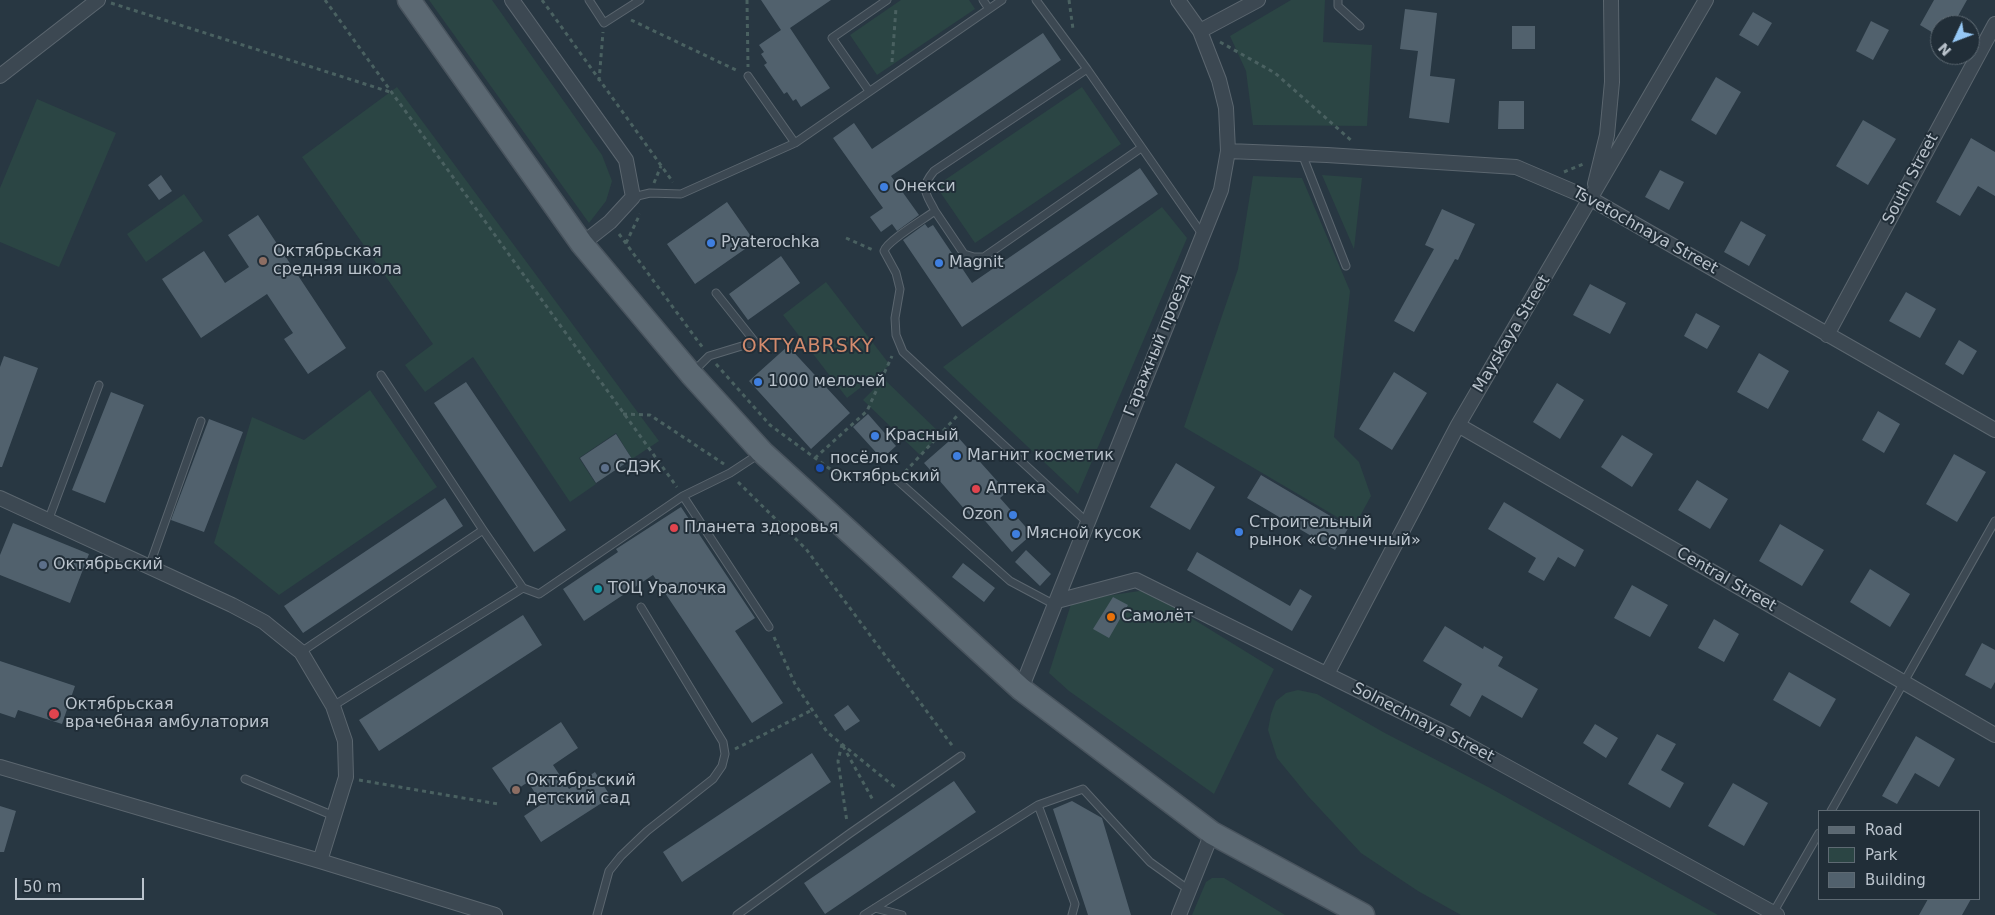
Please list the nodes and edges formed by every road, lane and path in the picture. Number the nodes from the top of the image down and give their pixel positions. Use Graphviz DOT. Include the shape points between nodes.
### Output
graph roads {
  1 [pos="325,0"];
  2 [pos="409,0"];
  3 [pos="512,0"];
  4 [pos="542,0"];
  5 [pos="588,0"];
  6 [pos="640,0"];
  7 [pos="747,0"];
  8 [pos="887,0"];
  9 [pos="897,0"];
  10 [pos="983,0"];
  11 [pos="1002,0"];
  12 [pos="1036,0"];
  13 [pos="1178,0"];
  14 [pos="1258,0"];
  15 [pos="1338,0"];
  16 [pos="1611,0"];
  17 [pos="1706,0"];
  18 [pos="104,2"];
  19 [pos="989,8"];
  20 [pos="618,14"];
  21 [pos="604,24"];
  22 [pos="1995,24"];
  23 [pos="1360,26"];
  24 [pos="1200,31"];
  25 [pos="1087,70"];
  26 [pos="0,76"];
  27 [pos="748,76"];
  28 [pos="891,76"];
  29 [pos="599,81"];
  30 [pos="870,91"];
  31 [pos="390,92"];
  32 [pos="795,142"];
  33 [pos="1141,148"];
  34 [pos="1228,151"];
  35 [pos="1302,154"];
  36 [pos="1370,158"];
  37 [pos="681,194"];
  38 [pos="633,197"];
  39 [pos="1592,199"];
  40 [pos="935,212"];
  41 [pos="610,222"];
  42 [pos="1202,234"];
  43 [pos="846,238"];
  44 [pos="582,244"];
  45 [pos="886,256"];
  46 [pos="1346,266"];
  47 [pos="716,293"];
  48 [pos="1827,335"];
  49 [pos="899,342"];
  50 [pos="709,356"];
  51 [pos="691,374"];
  52 [pos="382,375"];
  53 [pos="99,385"];
  54 [pos="964,408"];
  55 [pos="624,414"];
  56 [pos="201,421"];
  57 [pos="1458,425"];
  58 [pos="1995,430"];
  59 [pos="762,452"];
  60 [pos="815,458"];
  61 [pos="726,466"];
  62 [pos="730,473"];
  63 [pos="898,480"];
  64 [pos="683,496"];
  65 [pos="0,498"];
  66 [pos="1995,520"];
  67 [pos="48,521"];
  68 [pos="1087,522"];
  69 [pos="483,530"];
  70 [pos="150,566"];
  71 [pos="523,588"];
  72 [pos="1056,603"];
  73 [pos="641,607"];
  74 [pos="769,627"];
  75 [pos="301,652"];
  76 [pos="1327,674"];
  77 [pos="1904,683"];
  78 [pos="1020,688"];
  79 [pos="333,706"];
  80 [pos="812,710"];
  81 [pos="1995,735"];
  82 [pos="842,744"];
  83 [pos="725,754"];
  84 [pos="961,756"];
  85 [pos="0,767"];
  86 [pos="346,778"];
  87 [pos="245,779"];
  88 [pos="904,795"];
  89 [pos="498,804"];
  90 [pos="1038,804"];
  91 [pos="1832,810"];
  92 [pos="880,812"];
  93 [pos="334,816"];
  94 [pos="1212,833"];
  95 [pos="849,834"];
  96 [pos="1818,835"];
  97 [pos="320,861"];
  98 [pos="1189,890"];
  99 [pos="875,908"];
  100 [pos="1775,914"];
  101 [pos="495,915"];
  102 [pos="596,915"];
  103 [pos="737,915"];
  104 [pos="864,915"];
  105 [pos="902,915"];
  106 [pos="1072,915"];
  107 [pos="1179,915"];
  108 [pos="1363,915"];
  1 -- 31 [label="path"];
  2 -- 44 [label="main road"];
  3 -- 38 [label="street" via="626,160"];
  4 -- 29 [label="path"];
  5 -- 21 [label="lane"];
  6 -- 20 [label="lane"];
  7 -- 27 [label="path"];
  8 -- 30 [label="lane" via="832,38"];
  9 -- 28 [label="path"];
  10 -- 19 [label="lane"];
  11 -- 19 [label="lane"];
  12 -- 25 [label="lane"];
  13 -- 24 [label="street, Гаражный проезд"];
  14 -- 24 [label="street"];
  15 -- 23 [label="lane" via="1338,6"];
  16 -- 39 [label="street" via="1612,82 1607,135"];
  17 -- 39 [label="street, Mayskaya Street"];
  18 -- 26 [label="street"];
  18 -- 31 [label="path"];
  19 -- 28 [label="lane"];
  20 -- 21 [label="lane"];
  20 -- 27 [label="path"];
  21 -- 29 [label="path"];
  22 -- 48 [label="street, South Street"];
  24 -- 34 [label="street, Гаражный проезд" via="1222,90"];
  24 -- 36 [label="path" via="1275,73"];
  25 -- 33 [label="lane"];
  25 -- 40 [label="lane" via="934,171 926,181 925,191"];
  27 -- 32 [label="lane"];
  28 -- 30 [label="lane"];
  29 -- 37 [label="path"];
  30 -- 32 [label="lane"];
  31 -- 55 [label="path"];
  32 -- 37 [label="lane"];
  33 -- 40 [label="lane" via="984,257 964,254"];
  33 -- 42 [label="lane"];
  34 -- 35 [label="street, Tsvetochnaya Street"];
  34 -- 42 [label="street, Гаражный проезд" via="1220,190"];
  35 -- 36 [label="street, Tsvetochnaya Street"];
  35 -- 46 [label="lane"];
  36 -- 39 [label="street, Tsvetochnaya Street" via="1516,167"];
  37 -- 38 [label="lane"];
  38 -- 41 [label="street"];
  39 -- 48 [label="street, Tsvetochnaya Street"];
  39 -- 57 [label="street, Mayskaya Street"];
  40 -- 45 [label="lane" via="885,248"];
  41 -- 44 [label="street"];
  41 -- 50 [label="path"];
  42 -- 68 [label="street, Гаражный проезд"];
  43 -- 45 [label="path"];
  44 -- 51 [label="main road"];
  45 -- 49 [label="lane" via="896,273 900,289 895,318"];
  47 -- 50 [label="lane" via="755,342"];
  48 -- 58 [label="street, Tsvetochnaya Street"];
  49 -- 54 [label="lane" via="903,352"];
  49 -- 60 [label="path" via="867,411"];
  50 -- 51 [label="lane"];
  50 -- 60 [label="path" via="770,424"];
  51 -- 59 [label="main road"];
  52 -- 69 [label="lane"];
  53 -- 67 [label="lane"];
  54 -- 63 [label="path"];
  54 -- 68 [label="lane"];
  55 -- 61 [label="path" via="650,414"];
  55 -- 64 [label="path"];
  56 -- 70 [label="lane"];
  57 -- 76 [label="street, Mayskaya Street"];
  57 -- 77 [label="street, Central Street"];
  59 -- 62 [label="lane"];
  59 -- 78 [label="main road"];
  60 -- 63 [label="path" via="845,480"];
  62 -- 64 [label="lane"];
  62 -- 84 [label="path" via="806,549"];
  63 -- 72 [label="lane" via="1010,581"];
  64 -- 71 [label="lane" via="539,594"];
  64 -- 74 [label="lane"];
  65 -- 67 [label="street"];
  66 -- 77 [label="lane"];
  67 -- 70 [label="street"];
  68 -- 72 [label="street, Гаражный проезд"];
  69 -- 71 [label="lane"];
  69 -- 75 [label="lane"];
  70 -- 75 [label="street" via="264,622"];
  71 -- 79 [label="lane"];
  72 -- 76 [label="street, Solnechnaya Street" via="1136,580"];
  72 -- 78 [label="street, Гаражный проезд"];
  73 -- 83 [label="lane" via="723,742"];
  74 -- 80 [label="path" via="795,684"];
  75 -- 79 [label="street"];
  76 -- 100 [label="street, Solnechnaya Street" via="1451,736"];
  77 -- 81 [label="street, Central Street"];
  77 -- 91 [label="lane"];
  78 -- 94 [label="main road"];
  79 -- 86 [label="street" via="344,741"];
  80 -- 82 [label="path" via="827,732"];
  80 -- 83 [label="path"];
  82 -- 88 [label="path"];
  82 -- 92 [label="path"];
  82 -- 95 [label="path" via="838,761"];
  83 -- 102 [label="lane" via="713,779 621,856 609,871"];
  84 -- 88 [label="lane"];
  85 -- 97 [label="street"];
  86 -- 89 [label="path"];
  86 -- 93 [label="street"];
  87 -- 93 [label="lane"];
  88 -- 92 [label="lane"];
  90 -- 98 [label="lane" via="1083,789 1150,862"];
  90 -- 99 [label="lane"];
  90 -- 106 [label="lane" via="1075,904"];
  92 -- 95 [label="lane"];
  93 -- 97 [label="street"];
  94 -- 98 [label="street"];
  94 -- 108 [label="main road"];
  95 -- 103 [label="lane"];
  96 -- 100 [label="lane"];
  97 -- 101 [label="street"];
  98 -- 107 [label="street"];
  99 -- 104 [label="lane"];
  99 -- 105 [label="lane"];
}
